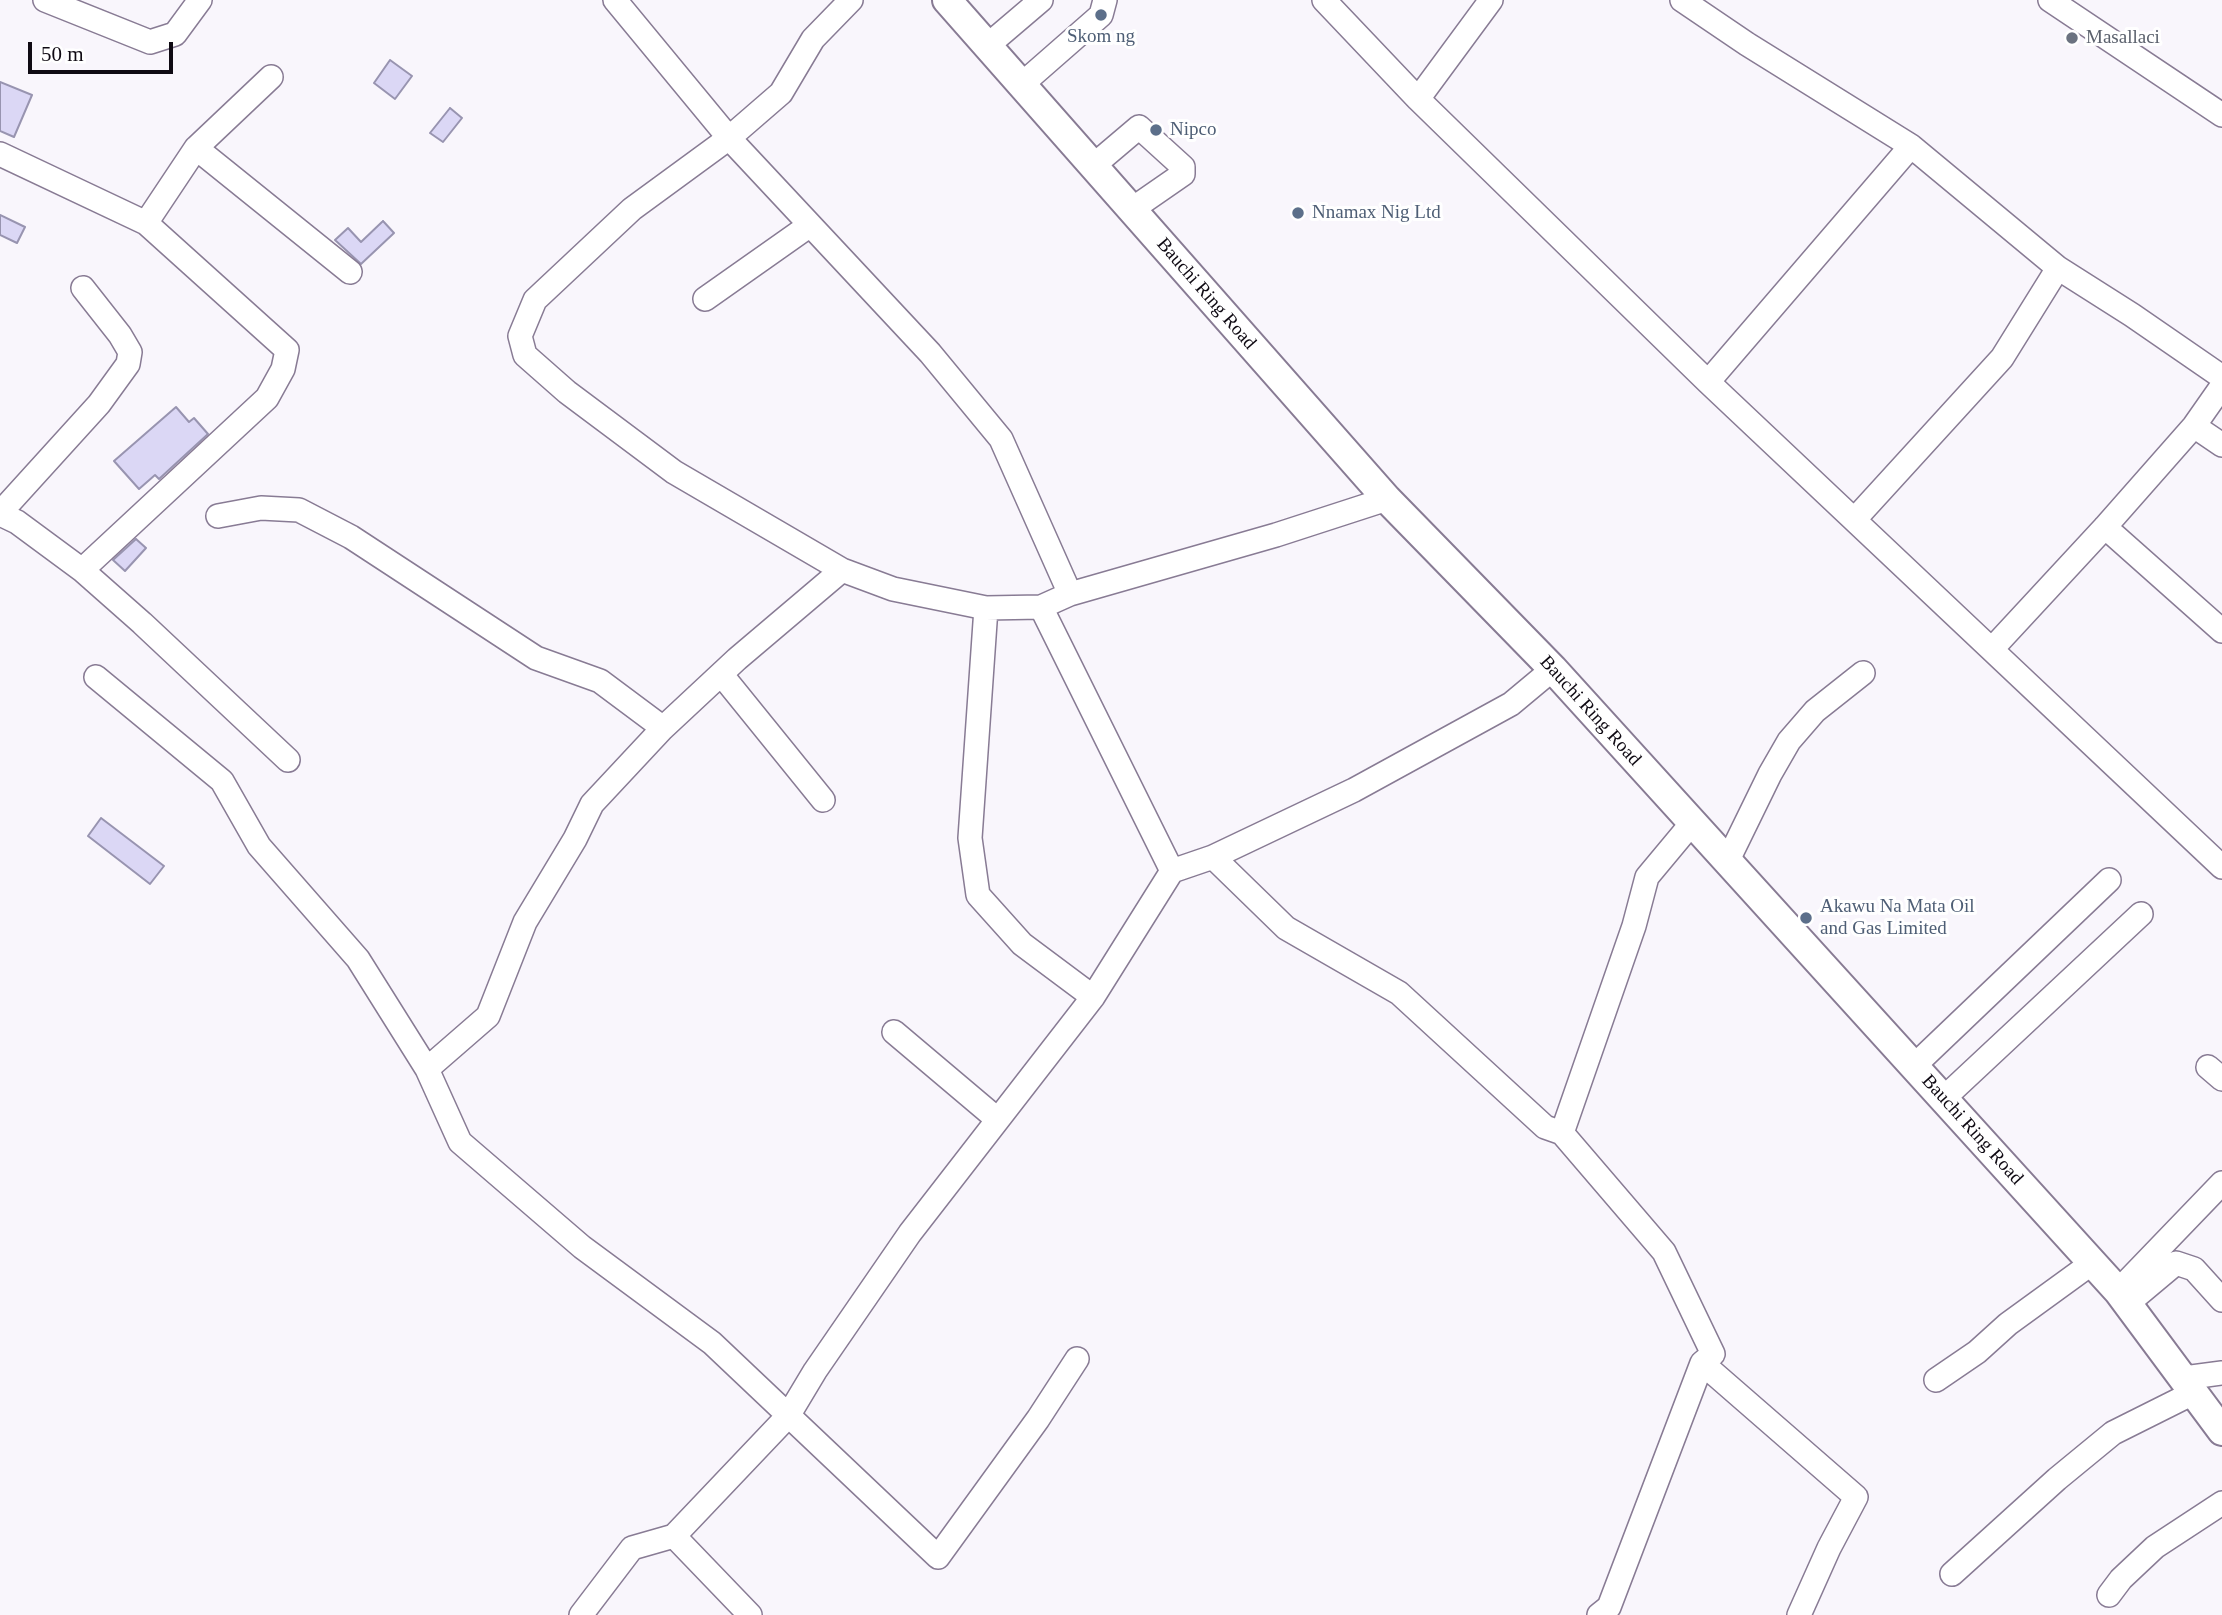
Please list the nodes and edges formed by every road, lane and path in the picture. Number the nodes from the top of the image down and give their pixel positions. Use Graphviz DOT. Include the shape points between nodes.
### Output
graph roads {
  1 [pos="45,0"];
  2 [pos="200,0"];
  3 [pos="615,0"];
  4 [pos="851,0"];
  5 [pos="947,0"];
  6 [pos="1041,0"];
  7 [pos="1105,0"];
  8 [pos="1324,0"];
  9 [pos="1490,0"];
  10 [pos="1682,0"];
  11 [pos="2050,0"];
  12 [pos="987,46"];
  13 [pos="271,78"];
  14 [pos="1021,86"];
  15 [pos="1418,99"];
  16 [pos="2222,114"];
  17 [pos="729,138"];
  18 [pos="1911,146"];
  19 [pos="197,148"];
  20 [pos="0,154"];
  21 [pos="1093,166"];
  22 [pos="1131,210"];
  23 [pos="146,223"];
  24 [pos="810,225"];
  25 [pos="2058,268"];
  26 [pos="350,272"];
  27 [pos="83,288"];
  28 [pos="705,299"];
  29 [pos="2222,377"];
  30 [pos="1707,382"];
  31 [pos="2222,386"];
  32 [pos="2194,426"];
  33 [pos="2222,445"];
  34 [pos="1387,499"];
  35 [pos="0,513"];
  36 [pos="218,516"];
  37 [pos="1855,519"];
  38 [pos="2105,527"];
  39 [pos="82,570"];
  40 [pos="842,570"];
  41 [pos="1070,594"];
  42 [pos="1041,607"];
  43 [pos="986,608"];
  44 [pos="2222,631"];
  45 [pos="1992,649"];
  46 [pos="1553,669"];
  47 [pos="1863,673"];
  48 [pos="721,674"];
  49 [pos="96,677"];
  50 [pos="663,728"];
  51 [pos="288,761"];
  52 [pos="823,800"];
  53 [pos="1692,822"];
  54 [pos="1213,857"];
  55 [pos="1727,862"];
  56 [pos="2222,866"];
  57 [pos="1172,871"];
  58 [pos="2109,880"];
  59 [pos="2141,914"];
  60 [pos="1093,997"];
  61 [pos="894,1032"];
  62 [pos="1914,1066"];
  63 [pos="427,1069"];
  64 [pos="1943,1099"];
  65 [pos="997,1119"];
  66 [pos="1562,1133"];
  67 [pos="2222,1183"];
  68 [pos="2092,1263"];
  69 [pos="2123,1298"];
  70 [pos="2222,1300"];
  71 [pos="1077,1359"];
  72 [pos="1702,1363"];
  73 [pos="2222,1373"];
  74 [pos="1936,1380"];
  75 [pos="2190,1385"];
  76 [pos="788,1416"];
  77 [pos="2222,1431"];
  78 [pos="2222,1503"];
  79 [pos="674,1536"];
  80 [pos="1952,1574"];
  81 [pos="2109,1595"];
  82 [pos="582,1615"];
  83 [pos="750,1615"];
  84 [pos="1599,1615"];
  85 [pos="1799,1615"];
  1 -- 2 [label="street" via="150,42 175,34"];
  3 -- 17 [label="street"];
  4 -- 17 [label="street" via="813,38 780,93"];
  5 -- 12 [label="main road, Bauchi Ring Road"];
  6 -- 12 [label="street"];
  7 -- 14 [label="street" via="1101,15"];
  8 -- 15 [label="street"];
  9 -- 15 [label="street"];
  10 -- 18 [label="street"];
  11 -- 16 [label="street"];
  12 -- 14 [label="main road, Bauchi Ring Road"];
  13 -- 19 [label="street"];
  14 -- 21 [label="main road, Bauchi Ring Road"];
  15 -- 30 [label="street"];
  17 -- 24 [label="street"];
  17 -- 40 [label="street" via="632,209 535,300 520,335 525,355 674,472"];
  18 -- 25 [label="street"];
  18 -- 30 [label="street"];
  19 -- 23 [label="street"];
  19 -- 26 [label="street"];
  20 -- 23 [label="street"];
  21 -- 22 [label="main road, Bauchi Ring Road"];
  21 -- 22 [label="street" via="1139,127 1183,167 1183,174"];
  22 -- 34 [label="main road, Bauchi Ring Road"];
  23 -- 39 [label="street" via="288,350 267,398"];
  24 -- 28 [label="street"];
  24 -- 41 [label="street" via="930,353 1001,439"];
  25 -- 29 [label="street"];
  25 -- 37 [label="street" via="2002,358"];
  27 -- 35 [label="street" via="120,335 130,352 128,364 99,404"];
  30 -- 37 [label="street"];
  31 -- 32 [label="street"];
  32 -- 33 [label="street"];
  32 -- 38 [label="street"];
  34 -- 41 [label="street"];
  34 -- 46 [label="main road, Bauchi Ring Road"];
  35 -- 39 [label="street"];
  36 -- 50 [label="street" via="261,508 299,510 351,537 536,658 600,681"];
  37 -- 45 [label="street"];
  38 -- 44 [label="street"];
  38 -- 45 [label="street"];
  39 -- 51 [label="street"];
  40 -- 43 [label="street" via="893,589"];
  40 -- 48 [label="street"];
  41 -- 42 [label="street"];
  42 -- 43 [label="street"];
  42 -- 57 [label="street"];
  43 -- 60 [label="street" via="970,838 978,895 1022,944"];
  45 -- 56 [label="street"];
  46 -- 53 [label="main road, Bauchi Ring Road"];
  46 -- 54 [label="street" via="1511,704 1354,790"];
  47 -- 55 [label="street" via="1815,711 1789,741"];
  48 -- 50 [label="street"];
  48 -- 52 [label="street"];
  49 -- 63 [label="street" via="222,781 259,846 358,959"];
  50 -- 63 [label="street" via="592,804 525,922 488,1016"];
  53 -- 55 [label="main road, Bauchi Ring Road"];
  53 -- 66 [label="street" via="1647,877"];
  54 -- 57 [label="street"];
  54 -- 66 [label="street" via="1286,928 1399,993 1545,1127"];
  55 -- 62 [label="main road, Bauchi Ring Road"];
  57 -- 60 [label="street"];
  58 -- 62 [label="street"];
  59 -- 64 [label="street"];
  60 -- 65 [label="street"];
  61 -- 65 [label="street"];
  62 -- 64 [label="main road, Bauchi Ring Road"];
  63 -- 76 [label="street" via="460,1142 582,1247 712,1343"];
  64 -- 68 [label="main road, Bauchi Ring Road"];
  65 -- 76 [label="street" via="909,1233"];
  66 -- 72 [label="street" via="1664,1252 1713,1354"];
  67 -- 69 [label="street"];
  68 -- 69 [label="main road, Bauchi Ring Road"];
  68 -- 74 [label="street"];
  69 -- 70 [label="street" via="2176,1263 2193,1269"];
  69 -- 75 [label="main road, Bauchi Ring Road"];
  71 -- 76 [label="street" via="938,1557"];
  72 -- 84 [label="street" via="1609,1607"];
  72 -- 85 [label="street" via="1856,1497"];
  73 -- 75 [label="street"];
  75 -- 77 [label="main road, Bauchi Ring Road"];
  75 -- 80 [label="street" via="2113,1433"];
  76 -- 79 [label="street"];
  78 -- 81 [label="street" via="2155,1547"];
  79 -- 82 [label="street" via="632,1548"];
  79 -- 83 [label="street"];
}
